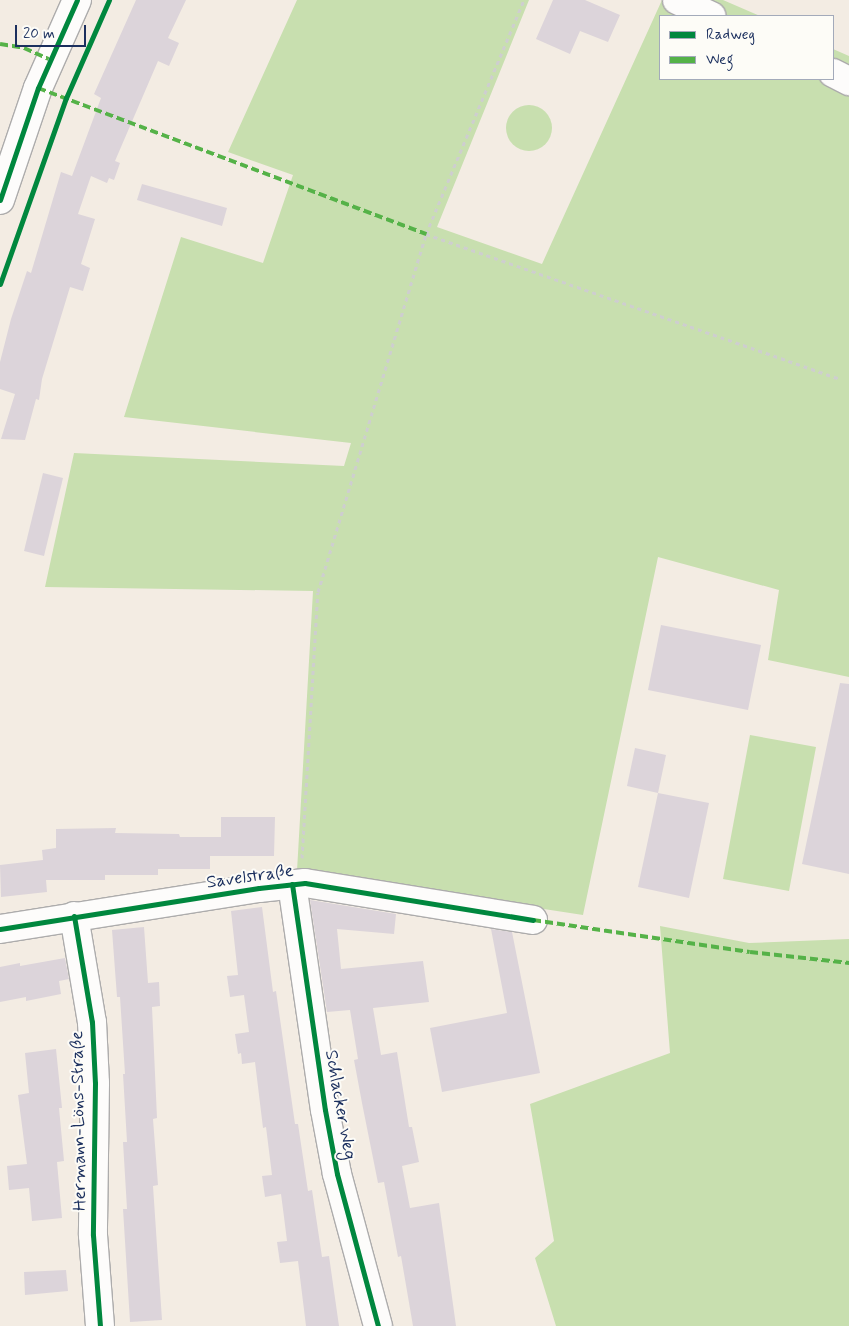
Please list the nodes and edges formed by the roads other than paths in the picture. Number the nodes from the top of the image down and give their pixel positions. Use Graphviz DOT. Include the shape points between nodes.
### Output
graph roads {
  1 [pos="77,0"];
  2 [pos="677,0"];
  3 [pos="710,15"];
  4 [pos="834,74"];
  5 [pos="849,81"];
  6 [pos="0,200"];
  7 [pos="292,884"];
  8 [pos="74,916"];
  9 [pos="533,920"];
  10 [pos="0,929"];
  11 [pos="100,1326"];
  12 [pos="378,1326"];
  1 -- 6 [label="street" via="38,88"];
  2 -- 3 [label="street"];
  4 -- 5 [label="street"];
  7 -- 8 [label="street, Savelstraße"];
  7 -- 9 [label="street, Savelstraße" via="387,895"];
  7 -- 12 [label="street, Schlacker Weg" via="337,1174"];
  8 -- 10 [label="street, Savelstraße"];
  8 -- 11 [label="street, Hermann-Löns-Straße" via="93,1039 93,1235"];
}
